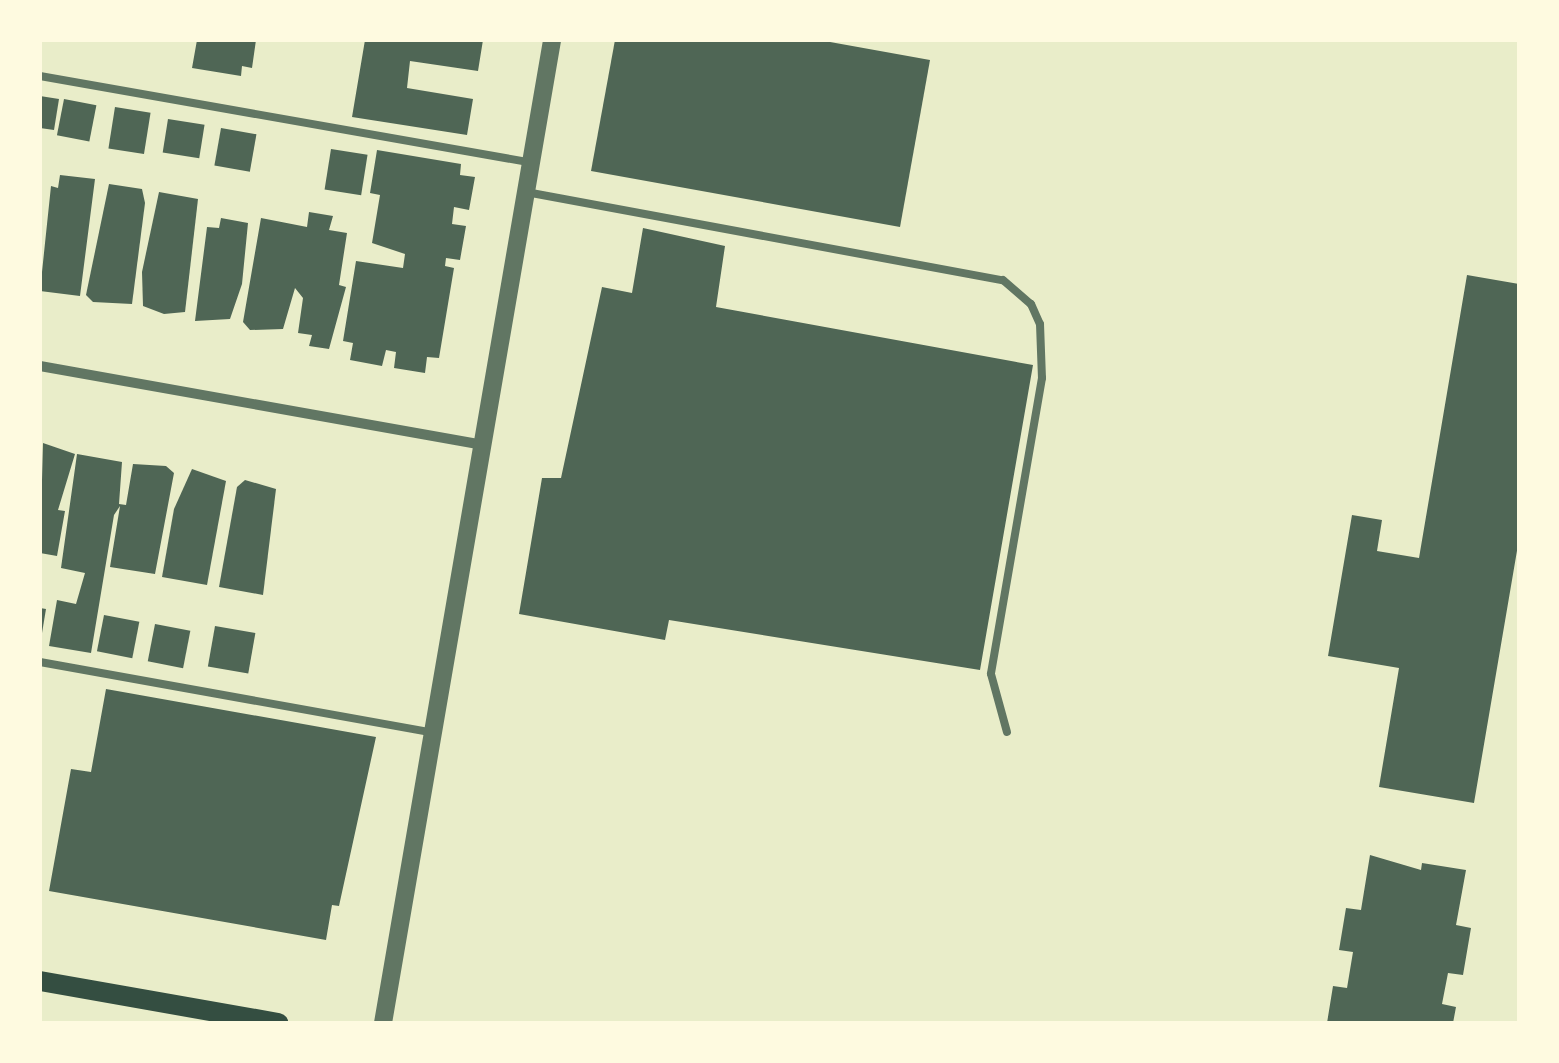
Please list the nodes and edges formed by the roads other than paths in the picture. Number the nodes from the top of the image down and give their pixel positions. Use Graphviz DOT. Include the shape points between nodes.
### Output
graph roads {
  1 [pos="552,40"];
  2 [pos="40,76"];
  3 [pos="531,162"];
  4 [pos="526,192"];
  5 [pos="40,366"];
  6 [pos="482,445"];
  7 [pos="40,662"];
  8 [pos="1007,732"];
  9 [pos="433,733"];
  10 [pos="40,981"];
  11 [pos="278,1023"];
  12 [pos="383,1023"];
  1 -- 3 [label="street"];
  2 -- 3 [label="lane"];
  3 -- 4 [label="street"];
  4 -- 6 [label="street"];
  4 -- 8 [label="lane" via="1003,280 1031,304 1040,324 1042,378 991,674"];
  5 -- 6 [label="street"];
  6 -- 9 [label="street"];
  7 -- 9 [label="lane"];
  9 -- 12 [label="street"];
  10 -- 11 [label="main road"];
}
